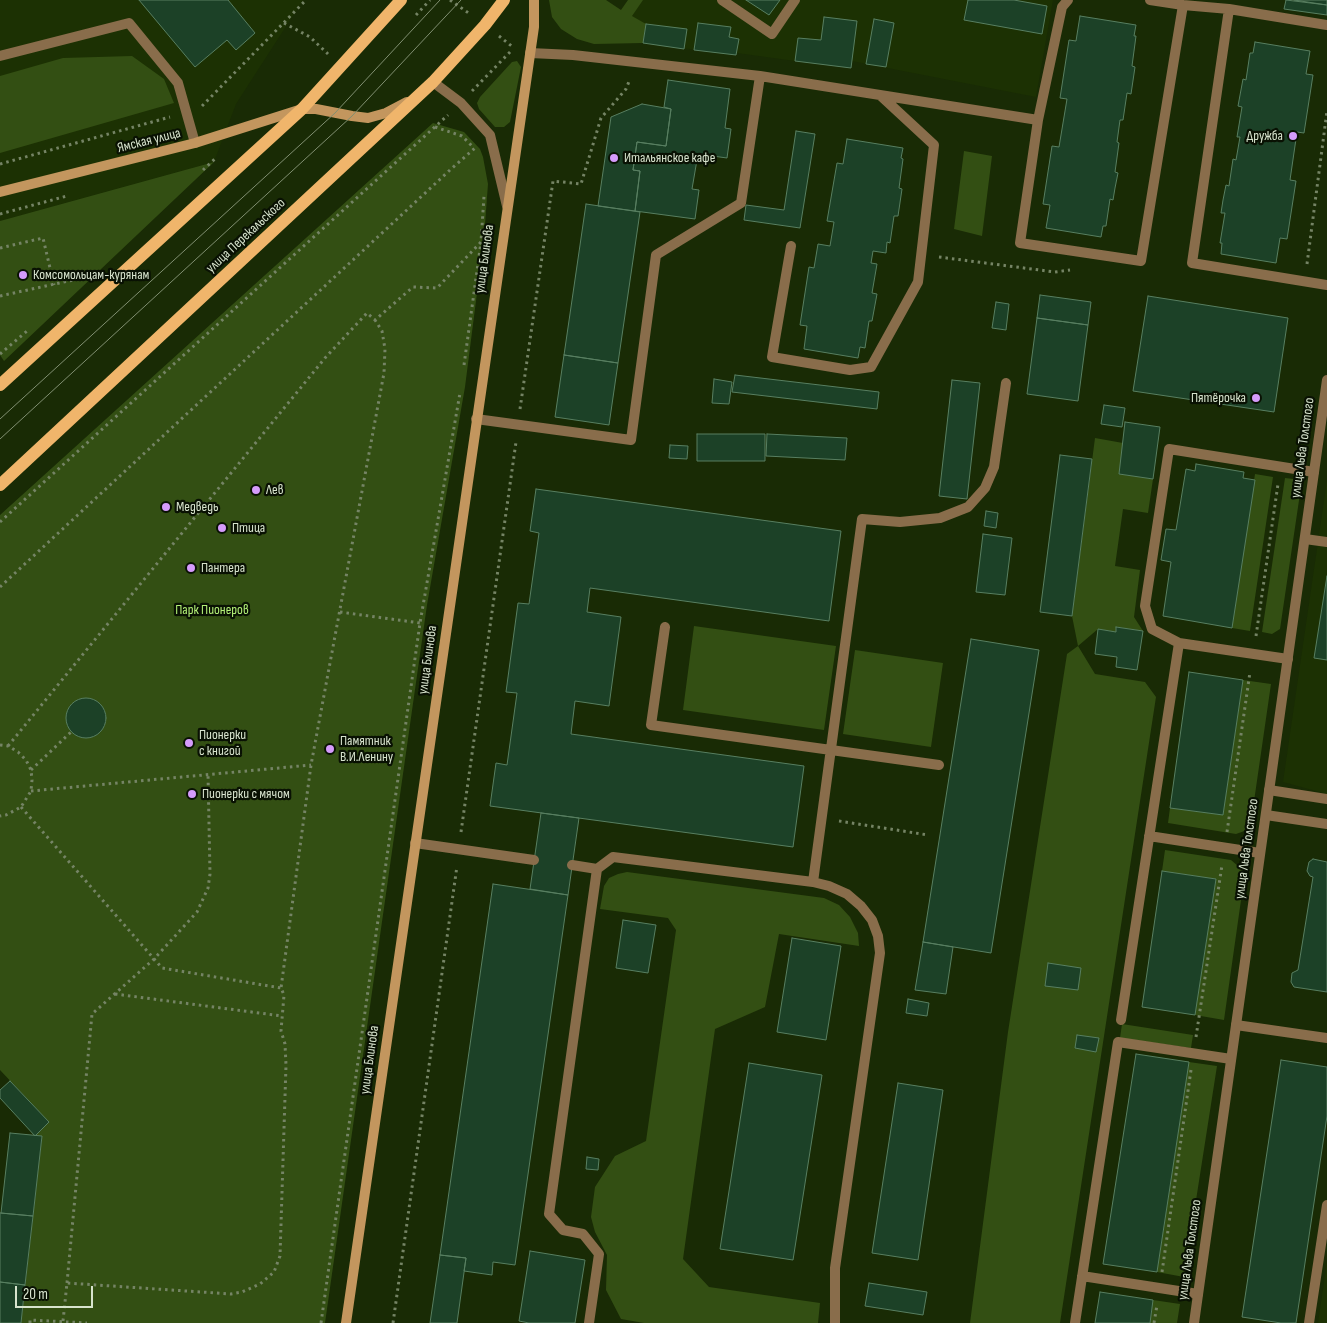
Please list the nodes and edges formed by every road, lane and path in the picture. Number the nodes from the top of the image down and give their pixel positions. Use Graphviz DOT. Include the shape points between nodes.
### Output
graph roads {
  1 [pos="306,0"];
  2 [pos="401,0"];
  3 [pos="504,0"];
  4 [pos="534,0"];
  5 [pos="722,0"];
  6 [pos="795,0"];
  7 [pos="1068,0"];
  8 [pos="1150,0"];
  9 [pos="1183,5"];
  10 [pos="1229,9"];
  11 [pos="1327,25"];
  12 [pos="534,28"];
  13 [pos="530,53"];
  14 [pos="0,56"];
  15 [pos="636,62"];
  16 [pos="760,76"];
  17 [pos="433,82"];
  18 [pos="880,95"];
  19 [pos="461,104"];
  20 [pos="302,109"];
  21 [pos="1327,111"];
  22 [pos="187,112"];
  23 [pos="1038,120"];
  24 [pos="435,127"];
  25 [pos="490,135"];
  26 [pos="195,143"];
  27 [pos="475,148"];
  28 [pos="479,154"];
  29 [pos="0,164"];
  30 [pos="0,192"];
  31 [pos="484,192"];
  32 [pos="507,206"];
  33 [pos="481,242"];
  34 [pos="791,246"];
  35 [pos="0,248"];
  36 [pos="921,255"];
  37 [pos="1055,272"];
  38 [pos="90,276"];
  39 [pos="1304,282"];
  40 [pos="54,285"];
  41 [pos="1327,285"];
  42 [pos="0,296"];
  43 [pos="375,320"];
  44 [pos="464,366"];
  45 [pos="1327,380"];
  46 [pos="1006,383"];
  47 [pos="0,385"];
  48 [pos="462,386"];
  49 [pos="476,418"];
  50 [pos="518,424"];
  51 [pos="1281,466"];
  52 [pos="1314,472"];
  53 [pos="0,485"];
  54 [pos="0,522"];
  55 [pos="1304,539"];
  56 [pos="1327,542"];
  57 [pos="0,587"];
  58 [pos="340,612"];
  59 [pos="420,623"];
  60 [pos="665,627"];
  61 [pos="1179,643"];
  62 [pos="1253,654"];
  63 [pos="1288,659"];
  64 [pos="71,732"];
  65 [pos="0,745"];
  66 [pos="8,746"];
  67 [pos="831,750"];
  68 [pos="311,765"];
  69 [pos="939,765"];
  70 [pos="31,770"];
  71 [pos="208,774"];
  72 [pos="1269,790"];
  73 [pos="31,791"];
  74 [pos="1327,799"];
  75 [pos="21,807"];
  76 [pos="1266,815"];
  77 [pos="0,816"];
  78 [pos="821,818"];
  79 [pos="1327,824"];
  80 [pos="928,834"];
  81 [pos="1149,836"];
  82 [pos="415,843"];
  83 [pos="1225,847"];
  84 [pos="459,849"];
  85 [pos="1260,853"];
  86 [pos="534,860"];
  87 [pos="572,866"];
  88 [pos="597,869"];
  89 [pos="813,882"];
  90 [pos="154,959"];
  91 [pos="281,988"];
  92 [pos="115,994"];
  93 [pos="282,1016"];
  94 [pos="1121,1020"];
  95 [pos="1236,1025"];
  96 [pos="1327,1038"];
  97 [pos="1194,1054"];
  98 [pos="1231,1059"];
  99 [pos="1327,1205"];
  100 [pos="1082,1276"];
  101 [pos="67,1283"];
  102 [pos="1159,1288"];
  103 [pos="1198,1294"];
  104 [pos="63,1321"];
  105 [pos="30,1323"];
  106 [pos="88,1323"];
  107 [pos="321,1323"];
  108 [pos="346,1323"];
  109 [pos="393,1323"];
  110 [pos="589,1323"];
  111 [pos="835,1323"];
  112 [pos="1075,1323"];
  113 [pos="1154,1323"];
  114 [pos="1194,1323"];
  115 [pos="1309,1323"];
  1 -- 22 [label="path" via="201,108"];
  2 -- 20 [label="main road"];
  3 -- 17 [label="main road, улица Перекальского"];
  4 -- 12 [label="street, улица Блинова"];
  5 -- 6 [label="street" via="772,34"];
  7 -- 23 [label="street" via="1062,7"];
  8 -- 9 [label="street"];
  9 -- 10 [label="street"];
  9 -- 23 [label="street" via="1141,261 1020,243"];
  10 -- 11 [label="street"];
  10 -- 39 [label="street" via="1192,263"];
  12 -- 13 [label="street, улица Блинова"];
  12 -- 19 [label="path"];
  13 -- 15 [label="street"];
  13 -- 32 [label="street, улица Блинова"];
  14 -- 22 [label="street" via="129,23 178,83"];
  15 -- 16 [label="street"];
  15 -- 50 [label="path" via="626,89 601,118 581,184 553,181"];
  16 -- 18 [label="street"];
  16 -- 50 [label="street" via="741,203 656,255 631,440"];
  17 -- 19 [label="street"];
  17 -- 20 [label="street" via="411,100 368,118"];
  17 -- 53 [label="main road, улица Перекальского"];
  18 -- 23 [label="street"];
  18 -- 36 [label="street" via="934,145"];
  19 -- 24 [label="path"];
  19 -- 25 [label="street"];
  20 -- 26 [label="street, Ямская улица"];
  20 -- 47 [label="main road"];
  21 -- 39 [label="path"];
  22 -- 26 [label="street"];
  22 -- 29 [label="path"];
  24 -- 27 [label="path" via="462,136"];
  24 -- 54 [label="path"];
  25 -- 27 [label="path"];
  25 -- 32 [label="street"];
  26 -- 30 [label="street, Ямская улица"];
  27 -- 28 [label="path"];
  27 -- 57 [label="path"];
  31 -- 33 [label="path"];
  32 -- 49 [label="street, улица Блинова"];
  33 -- 43 [label="path" via="437,288 413,287"];
  33 -- 44 [label="path"];
  34 -- 36 [label="street" via="772,357 850,370 871,368 918,282"];
  35 -- 40 [label="path" via="43,238"];
  36 -- 37 [label="path"];
  38 -- 40 [label="path"];
  39 -- 41 [label="street"];
  40 -- 42 [label="path"];
  43 -- 58 [label="path" via="382,331 386,349 385,367"];
  43 -- 66 [label="path" via="366,313 325,358"];
  45 -- 52 [label="street, улица Льва Толстого"];
  46 -- 67 [label="street" via="994,467 985,488 968,507 940,518 900,522 862,520"];
  48 -- 59 [label="path"];
  49 -- 50 [label="street"];
  49 -- 82 [label="street, улица Блинова"];
  50 -- 84 [label="path"];
  51 -- 52 [label="street"];
  51 -- 61 [label="street" via="1169,450 1146,606 1152,629"];
  51 -- 62 [label="path"];
  52 -- 55 [label="street, улица Льва Толстого"];
  55 -- 56 [label="street"];
  55 -- 63 [label="street, улица Льва Толстого"];
  58 -- 59 [label="path"];
  58 -- 68 [label="path"];
  59 -- 107 [label="path"];
  60 -- 67 [label="street" via="651,725"];
  61 -- 62 [label="street"];
  61 -- 81 [label="street"];
  62 -- 63 [label="street"];
  62 -- 83 [label="path"];
  63 -- 72 [label="street, улица Льва Толстого"];
  64 -- 70 [label="path"];
  65 -- 66 [label="path"];
  66 -- 70 [label="path" via="22,756"];
  67 -- 69 [label="street"];
  67 -- 78 [label="street"];
  68 -- 71 [label="path"];
  68 -- 91 [label="path"];
  70 -- 73 [label="path"];
  71 -- 73 [label="path"];
  71 -- 90 [label="path" via="208,888 197,912"];
  72 -- 74 [label="street"];
  72 -- 76 [label="street, улица Льва Толстого"];
  73 -- 75 [label="path"];
  75 -- 77 [label="path"];
  75 -- 90 [label="path"];
  76 -- 79 [label="street"];
  76 -- 85 [label="street, улица Льва Толстого"];
  78 -- 80 [label="path"];
  78 -- 89 [label="street"];
  81 -- 83 [label="street"];
  81 -- 94 [label="street"];
  82 -- 84 [label="street"];
  82 -- 108 [label="street, улица Блинова"];
  83 -- 85 [label="street"];
  83 -- 97 [label="path"];
  84 -- 86 [label="street"];
  84 -- 109 [label="path"];
  85 -- 95 [label="street, улица Льва Толстого"];
  87 -- 88 [label="street"];
  88 -- 89 [label="street" via="613,857"];
  88 -- 110 [label="street" via="549,1214 563,1230 583,1234 599,1254"];
  89 -- 111 [label="street" via="847,894 861,906 872,920 880,953 835,1268"];
  90 -- 91 [label="path" via="162,968"];
  90 -- 92 [label="path"];
  91 -- 93 [label="path" via="284,995"];
  92 -- 93 [label="path"];
  92 -- 101 [label="path" via="92,1014"];
  93 -- 101 [label="path" via="286,1065 280,1256 274,1272 260,1284 232,1294"];
  95 -- 96 [label="street"];
  95 -- 98 [label="street, улица Льва Толстого"];
  97 -- 98 [label="street"];
  97 -- 100 [label="street" via="1118,1042"];
  97 -- 102 [label="path"];
  98 -- 103 [label="street, улица Льва Толстого"];
  99 -- 115 [label="street"];
  100 -- 102 [label="street"];
  100 -- 112 [label="street"];
  101 -- 104 [label="path"];
  102 -- 103 [label="street"];
  102 -- 113 [label="path"];
  103 -- 114 [label="street, улица Льва Толстого"];
  104 -- 105 [label="path" via="30,1320"];
  104 -- 106 [label="path"];
}
